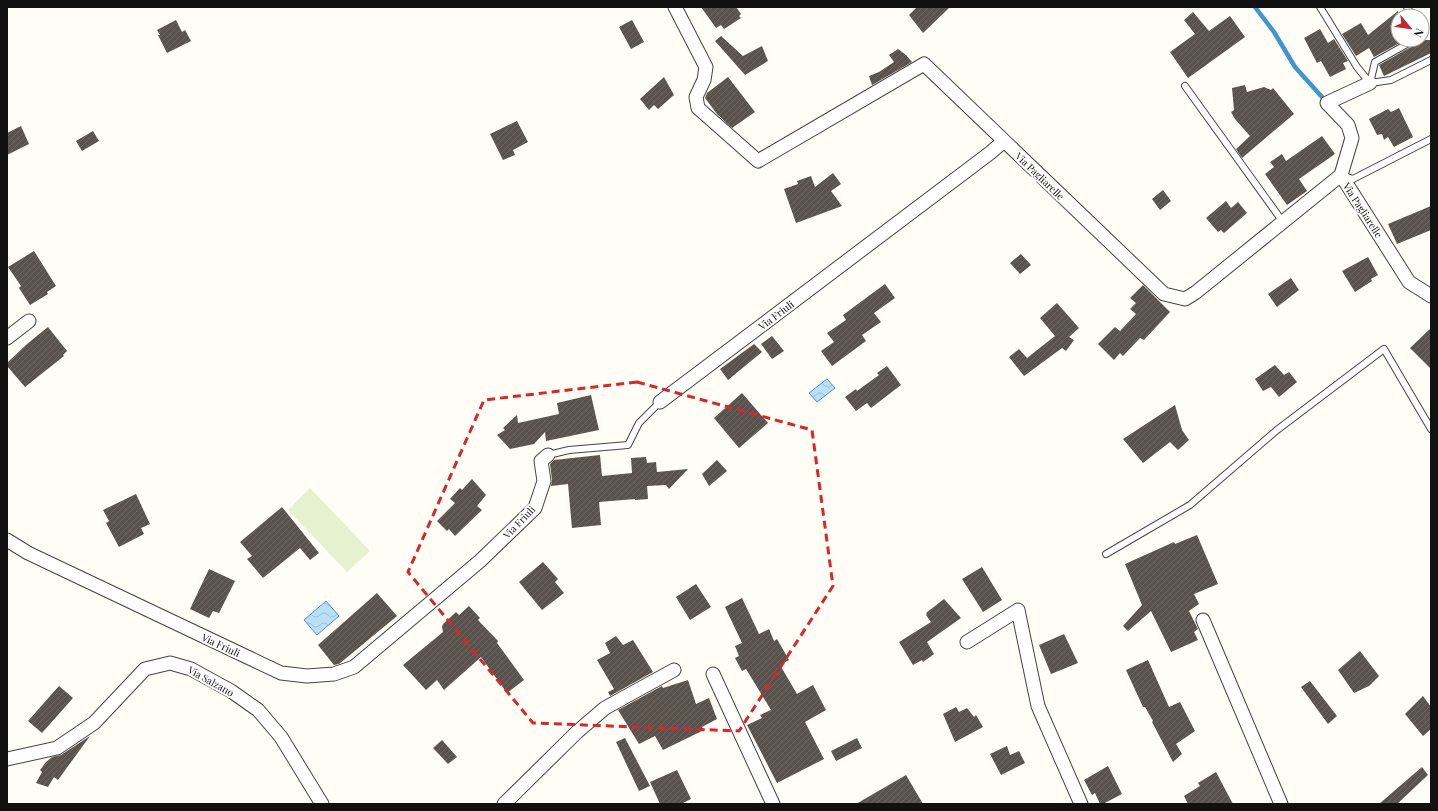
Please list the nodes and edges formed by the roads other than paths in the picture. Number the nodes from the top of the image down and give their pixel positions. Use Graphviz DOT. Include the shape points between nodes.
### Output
graph roads {
  1 [pos="675,7"];
  2 [pos="1320,7"];
  3 [pos="1400,48"];
  4 [pos="1431,60"];
  5 [pos="1370,83"];
  6 [pos="1185,86"];
  7 [pos="1431,140"];
  8 [pos="1004,141"];
  9 [pos="1340,175"];
  10 [pos="1283,222"];
  11 [pos="1431,296"];
  12 [pos="29,321"];
  13 [pos="7,338"];
  14 [pos="660,402"];
  15 [pos="1431,429"];
  16 [pos="548,455"];
  17 [pos="7,540"];
  18 [pos="1106,554"];
  19 [pos="1203,620"];
  20 [pos="967,642"];
  21 [pos="674,670"];
  22 [pos="713,674"];
  23 [pos="7,759"];
  24 [pos="322,804"];
  25 [pos="504,804"];
  26 [pos="773,804"];
  27 [pos="1081,804"];
  28 [pos="1281,804"];
  1 -- 8 [label="street, Via Pagliarelle" via="706,67 704,80 696,97 698,108 758,161 924,64"];
  2 -- 5 [label="lane" via="1357,67"];
  3 -- 5 [label="lane" via="1376,62"];
  4 -- 5 [label="lane" via="1390,80"];
  5 -- 9 [label="street" via="1328,103 1348,125 1352,138"];
  6 -- 10 [label="lane"];
  7 -- 9 [label="lane" via="1353,179"];
  8 -- 10 [label="street, Via Pagliarelle" via="1164,294 1185,299 1195,293"];
  8 -- 14 [label="street, Via Friuli"];
  9 -- 10 [label="street, Via Pagliarelle"];
  9 -- 11 [label="street, Via Pagliarelle" via="1409,282"];
  12 -- 13 [label="street"];
  14 -- 16 [label="lane, Via Friuli" via="639,423 628,445 568,450"];
  15 -- 18 [label="lane" via="1384,349 1277,430 1190,505"];
  16 -- 17 [label="street, Via Friuli" via="541,461 544,482 535,508 480,561 359,663 334,674 308,676 281,673 28,553"];
  19 -- 28 [label="street"];
  20 -- 27 [label="street" via="1018,610 1038,706"];
  21 -- 25 [label="street" via="605,708"];
  22 -- 26 [label="street"];
  23 -- 24 [label="street, Via Salzano" via="58,748 94,722 145,669 170,662 191,669 231,691 258,710 281,737"];
}
